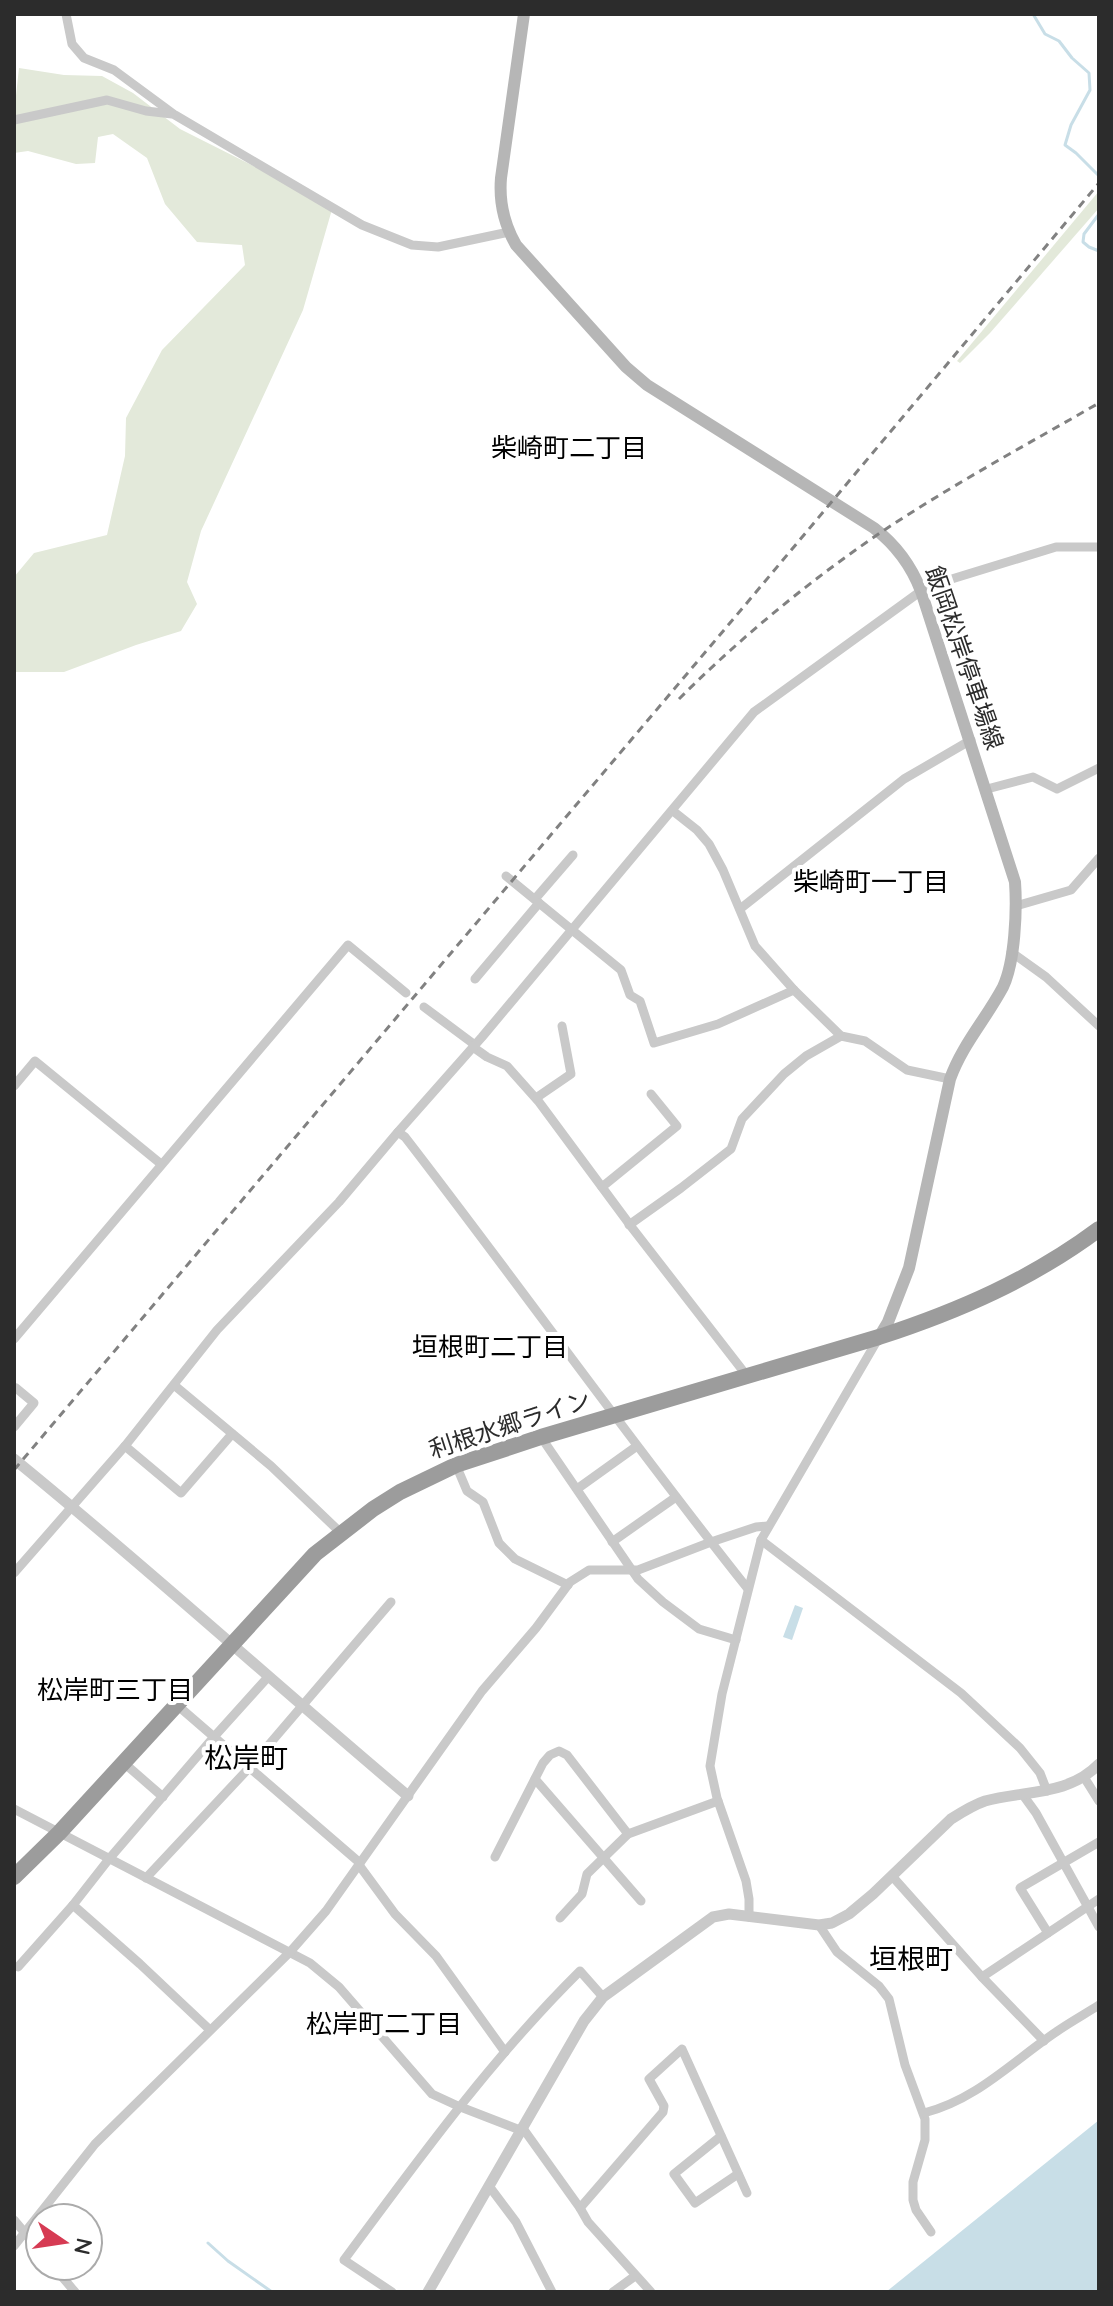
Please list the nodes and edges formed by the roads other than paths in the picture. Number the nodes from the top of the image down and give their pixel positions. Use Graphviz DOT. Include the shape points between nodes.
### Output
graph roads {
  1 [pos="66,14"];
  2 [pos="524,14"];
  3 [pos="175,115"];
  4 [pos="14,120"];
  5 [pos="509,232"];
  6 [pos="1099,547"];
  7 [pos="921,591"];
  8 [pos="971,740"];
  9 [pos="1099,768"];
  10 [pos="987,789"];
  11 [pos="673,811"];
  12 [pos="573,855"];
  13 [pos="1099,858"];
  14 [pos="506,876"];
  15 [pos="537,901"];
  16 [pos="1016,906"];
  17 [pos="740,909"];
  18 [pos="573,931"];
  19 [pos="1011,952"];
  20 [pos="475,979"];
  21 [pos="794,990"];
  22 [pos="406,993"];
  23 [pos="424,1007"];
  24 [pos="562,1026"];
  25 [pos="1099,1026"];
  26 [pos="841,1036"];
  27 [pos="474,1046"];
  28 [pos="950,1079"];
  29 [pos="14,1086"];
  30 [pos="651,1094"];
  31 [pos="536,1098"];
  32 [pos="398,1132"];
  33 [pos="161,1164"];
  34 [pos="602,1187"];
  35 [pos="629,1225"];
  36 [pos="1099,1229"];
  37 [pos="879,1337"];
  38 [pos="14,1339"];
  39 [pos="747,1376"];
  40 [pos="174,1385"];
  41 [pos="14,1390"];
  42 [pos="613,1416"];
  43 [pos="14,1427"];
  44 [pos="232,1434"];
  45 [pos="541,1437"];
  46 [pos="125,1446"];
  47 [pos="637,1446"];
  48 [pos="14,1459"];
  49 [pos="456,1465"];
  50 [pos="577,1489"];
  51 [pos="676,1497"];
  52 [pos="73,1506"];
  53 [pos="768,1526"];
  54 [pos="341,1533"];
  55 [pos="761,1540"];
  56 [pos="612,1542"];
  57 [pos="711,1542"];
  58 [pos="632,1572"];
  59 [pos="14,1573"];
  60 [pos="568,1585"];
  61 [pos="748,1589"];
  62 [pos="391,1602"];
  63 [pos="736,1640"];
  64 [pos="233,1644"];
  65 [pos="268,1677"];
  66 [pos="177,1705"];
  67 [pos="302,1707"];
  68 [pos="213,1738"];
  69 [pos="124,1763"];
  70 [pos="1099,1764"];
  71 [pos="249,1768"];
  72 [pos="1084,1777"];
  73 [pos="535,1779"];
  74 [pos="1047,1791"];
  75 [pos="1023,1795"];
  76 [pos="408,1796"];
  77 [pos="163,1797"];
  78 [pos="718,1801"];
  79 [pos="1099,1801"];
  80 [pos="14,1809"];
  81 [pos="59,1833"];
  82 [pos="628,1834"];
  83 [pos="1099,1842"];
  84 [pos="495,1857"];
  85 [pos="603,1858"];
  86 [pos="109,1859"];
  87 [pos="1063,1863"];
  88 [pos="359,1864"];
  89 [pos="892,1876"];
  90 [pos="14,1877"];
  91 [pos="146,1878"];
  92 [pos="1099,1899"];
  93 [pos="641,1901"];
  94 [pos="73,1905"];
  95 [pos="1087,1907"];
  96 [pos="749,1917"];
  97 [pos="560,1918"];
  98 [pos="819,1925"];
  99 [pos="1099,1927"];
  100 [pos="1048,1933"];
  101 [pos="290,1952"];
  102 [pos="18,1967"];
  103 [pos="982,1977"];
  104 [pos="603,1997"];
  105 [pos="1099,2005"];
  106 [pos="210,2030"];
  107 [pos="1044,2041"];
  108 [pos="505,2052"];
  109 [pos="458,2106"];
  110 [pos="924,2113"];
  111 [pos="521,2129"];
  112 [pos="721,2136"];
  113 [pos="738,2174"];
  114 [pos="489,2186"];
  115 [pos="747,2193"];
  116 [pos="49,2202"];
  117 [pos="580,2208"];
  118 [pos="931,2232"];
  119 [pos="635,2276"];
  120 [pos="392,2292"];
  121 [pos="428,2292"];
  122 [pos="552,2292"];
  123 [pos="613,2292"];
  124 [pos="651,2292"];
  1 -- 3 [label="street" via="72,44 84,58 114,70"];
  2 -- 5 [label="main road, 飯岡松岸停車場線" via="501,178"];
  3 -- 4 [label="street" via="107,100"];
  3 -- 5 [label="street" via="337,212 412,245 438,247"];
  5 -- 7 [label="main road, 飯岡松岸停車場線" via="636,377 874,528 901,553"];
  6 -- 7 [label="street" via="1056,547"];
  7 -- 8 [label="main road, 飯岡松岸停車場線"];
  7 -- 11 [label="street" via="754,712"];
  8 -- 10 [label="main road, 飯岡松岸停車場線"];
  8 -- 17 [label="street" via="904,779"];
  9 -- 10 [label="street" via="1057,789 1033,777"];
  10 -- 16 [label="main road, 飯岡松岸停車場線" via="1015,882"];
  11 -- 17 [label="street" via="709,844"];
  11 -- 18 [label="street"];
  12 -- 15 [label="street"];
  13 -- 16 [label="street" via="1071,890"];
  14 -- 15 [label="street"];
  15 -- 18 [label="street"];
  15 -- 20 [label="street"];
  16 -- 19 [label="main road, 飯岡松岸停車場線"];
  17 -- 21 [label="street" via="755,946"];
  18 -- 21 [label="street" via="621,970 630,995 640,1001 654,1043 718,1024"];
  18 -- 27 [label="street"];
  19 -- 25 [label="street"];
  19 -- 28 [label="main road, 飯岡松岸停車場線" via="1002,989"];
  21 -- 26 [label="street"];
  22 -- 33 [label="street" via="348,945"];
  23 -- 27 [label="street"];
  24 -- 31 [label="street" via="571,1074"];
  26 -- 28 [label="street" via="865,1041 907,1070"];
  26 -- 35 [label="street" via="784,1074 742,1119 731,1149"];
  27 -- 31 [label="street" via="507,1066"];
  27 -- 32 [label="street"];
  28 -- 37 [label="main road, 飯岡松岸停車場線" via="909,1268"];
  29 -- 33 [label="street" via="35,1061"];
  30 -- 34 [label="street" via="677,1126"];
  31 -- 34 [label="street"];
  32 -- 40 [label="street" via="217,1330"];
  32 -- 42 [label="street" via="500,1259"];
  33 -- 38 [label="street"];
  34 -- 35 [label="street"];
  35 -- 39 [label="street"];
  36 -- 37 [label="highway, 利根水郷ライン" via="997,1292"];
  37 -- 39 [label="highway, 利根水郷ライン"];
  37 -- 53 [label="street"];
  39 -- 42 [label="highway, 利根水郷ライン"];
  40 -- 44 [label="street"];
  40 -- 46 [label="street"];
  41 -- 43 [label="street" via="34,1403"];
  42 -- 45 [label="highway, 利根水郷ライン"];
  42 -- 47 [label="street"];
  44 -- 46 [label="street" via="181,1493"];
  44 -- 54 [label="street"];
  45 -- 49 [label="highway, 利根水郷ライン"];
  45 -- 50 [label="street"];
  46 -- 52 [label="street"];
  47 -- 50 [label="street"];
  47 -- 51 [label="street"];
  48 -- 52 [label="street"];
  49 -- 54 [label="highway, 利根水郷ライン" via="400,1492"];
  49 -- 60 [label="street" via="467,1491 483,1502 499,1543 515,1559"];
  50 -- 56 [label="street"];
  51 -- 56 [label="street"];
  51 -- 57 [label="street"];
  52 -- 59 [label="street"];
  52 -- 64 [label="street"];
  53 -- 55 [label="street"];
  53 -- 57 [label="street"];
  54 -- 64 [label="highway, 利根水郷ライン"];
  55 -- 61 [label="street"];
  55 -- 74 [label="street" via="961,1693 1020,1748"];
  56 -- 58 [label="street"];
  57 -- 58 [label="street"];
  57 -- 61 [label="street"];
  58 -- 60 [label="street" via="589,1570"];
  58 -- 63 [label="street" via="699,1629"];
  60 -- 76 [label="street" via="482,1691"];
  61 -- 63 [label="street"];
  62 -- 67 [label="street"];
  63 -- 78 [label="street" via="710,1766"];
  64 -- 65 [label="street"];
  64 -- 66 [label="highway, 利根水郷ライン"];
  65 -- 67 [label="street"];
  65 -- 68 [label="street"];
  66 -- 68 [label="street"];
  66 -- 69 [label="highway, 利根水郷ライン"];
  67 -- 71 [label="street"];
  67 -- 76 [label="street"];
  68 -- 71 [label="street"];
  68 -- 77 [label="street"];
  69 -- 77 [label="street"];
  69 -- 81 [label="highway, 利根水郷ライン"];
  70 -- 72 [label="street"];
  71 -- 88 [label="street"];
  71 -- 91 [label="street"];
  72 -- 74 [label="street"];
  72 -- 79 [label="street"];
  73 -- 82 [label="street" via="550,1755 563,1752"];
  73 -- 84 [label="street"];
  73 -- 85 [label="street"];
  74 -- 75 [label="street"];
  75 -- 87 [label="street"];
  75 -- 89 [label="street" via="965,1810"];
  76 -- 88 [label="street"];
  77 -- 86 [label="street"];
  78 -- 82 [label="street"];
  78 -- 96 [label="street" via="746,1881"];
  80 -- 81 [label="street"];
  81 -- 86 [label="street"];
  81 -- 90 [label="highway, 利根水郷ライン"];
  82 -- 85 [label="street"];
  83 -- 87 [label="street"];
  85 -- 93 [label="street"];
  85 -- 97 [label="street"];
  86 -- 91 [label="street"];
  86 -- 94 [label="street"];
  87 -- 95 [label="street"];
  87 -- 100 [label="street" via="1020,1888"];
  88 -- 101 [label="street"];
  88 -- 108 [label="street" via="395,1914 436,1956"];
  89 -- 98 [label="street" via="849,1914"];
  89 -- 103 [label="street"];
  91 -- 101 [label="street"];
  92 -- 95 [label="street"];
  94 -- 102 [label="street"];
  94 -- 106 [label="street"];
  95 -- 99 [label="street"];
  95 -- 100 [label="street"];
  96 -- 98 [label="street"];
  96 -- 104 [label="street" via="713,1917"];
  98 -- 110 [label="street" via="837,1952 889,1999 905,2065"];
  100 -- 103 [label="street"];
  101 -- 106 [label="street"];
  101 -- 109 [label="street" via="339,1987 427,2089"];
  103 -- 107 [label="street"];
  104 -- 108 [label="street" via="580,1971"];
  104 -- 111 [label="street"];
  105 -- 107 [label="street"];
  106 -- 116 [label="street" via="95,2144"];
  107 -- 110 [label="street" via="977,2090"];
  108 -- 109 [label="street"];
  109 -- 111 [label="street"];
  109 -- 120 [label="street" via="344,2260"];
  110 -- 118 [label="street" via="925,2140 913,2200"];
  111 -- 114 [label="street"];
  111 -- 117 [label="street"];
  112 -- 113 [label="street"];
  112 -- 113 [label="street" via="674,2174 695,2203"];
  112 -- 117 [label="street" via="682,2049 649,2079 663,2112"];
  113 -- 115 [label="street"];
  114 -- 121 [label="street"];
  114 -- 122 [label="street" via="516,2222"];
  117 -- 119 [label="street"];
  119 -- 123 [label="street"];
  119 -- 124 [label="street"];
}
